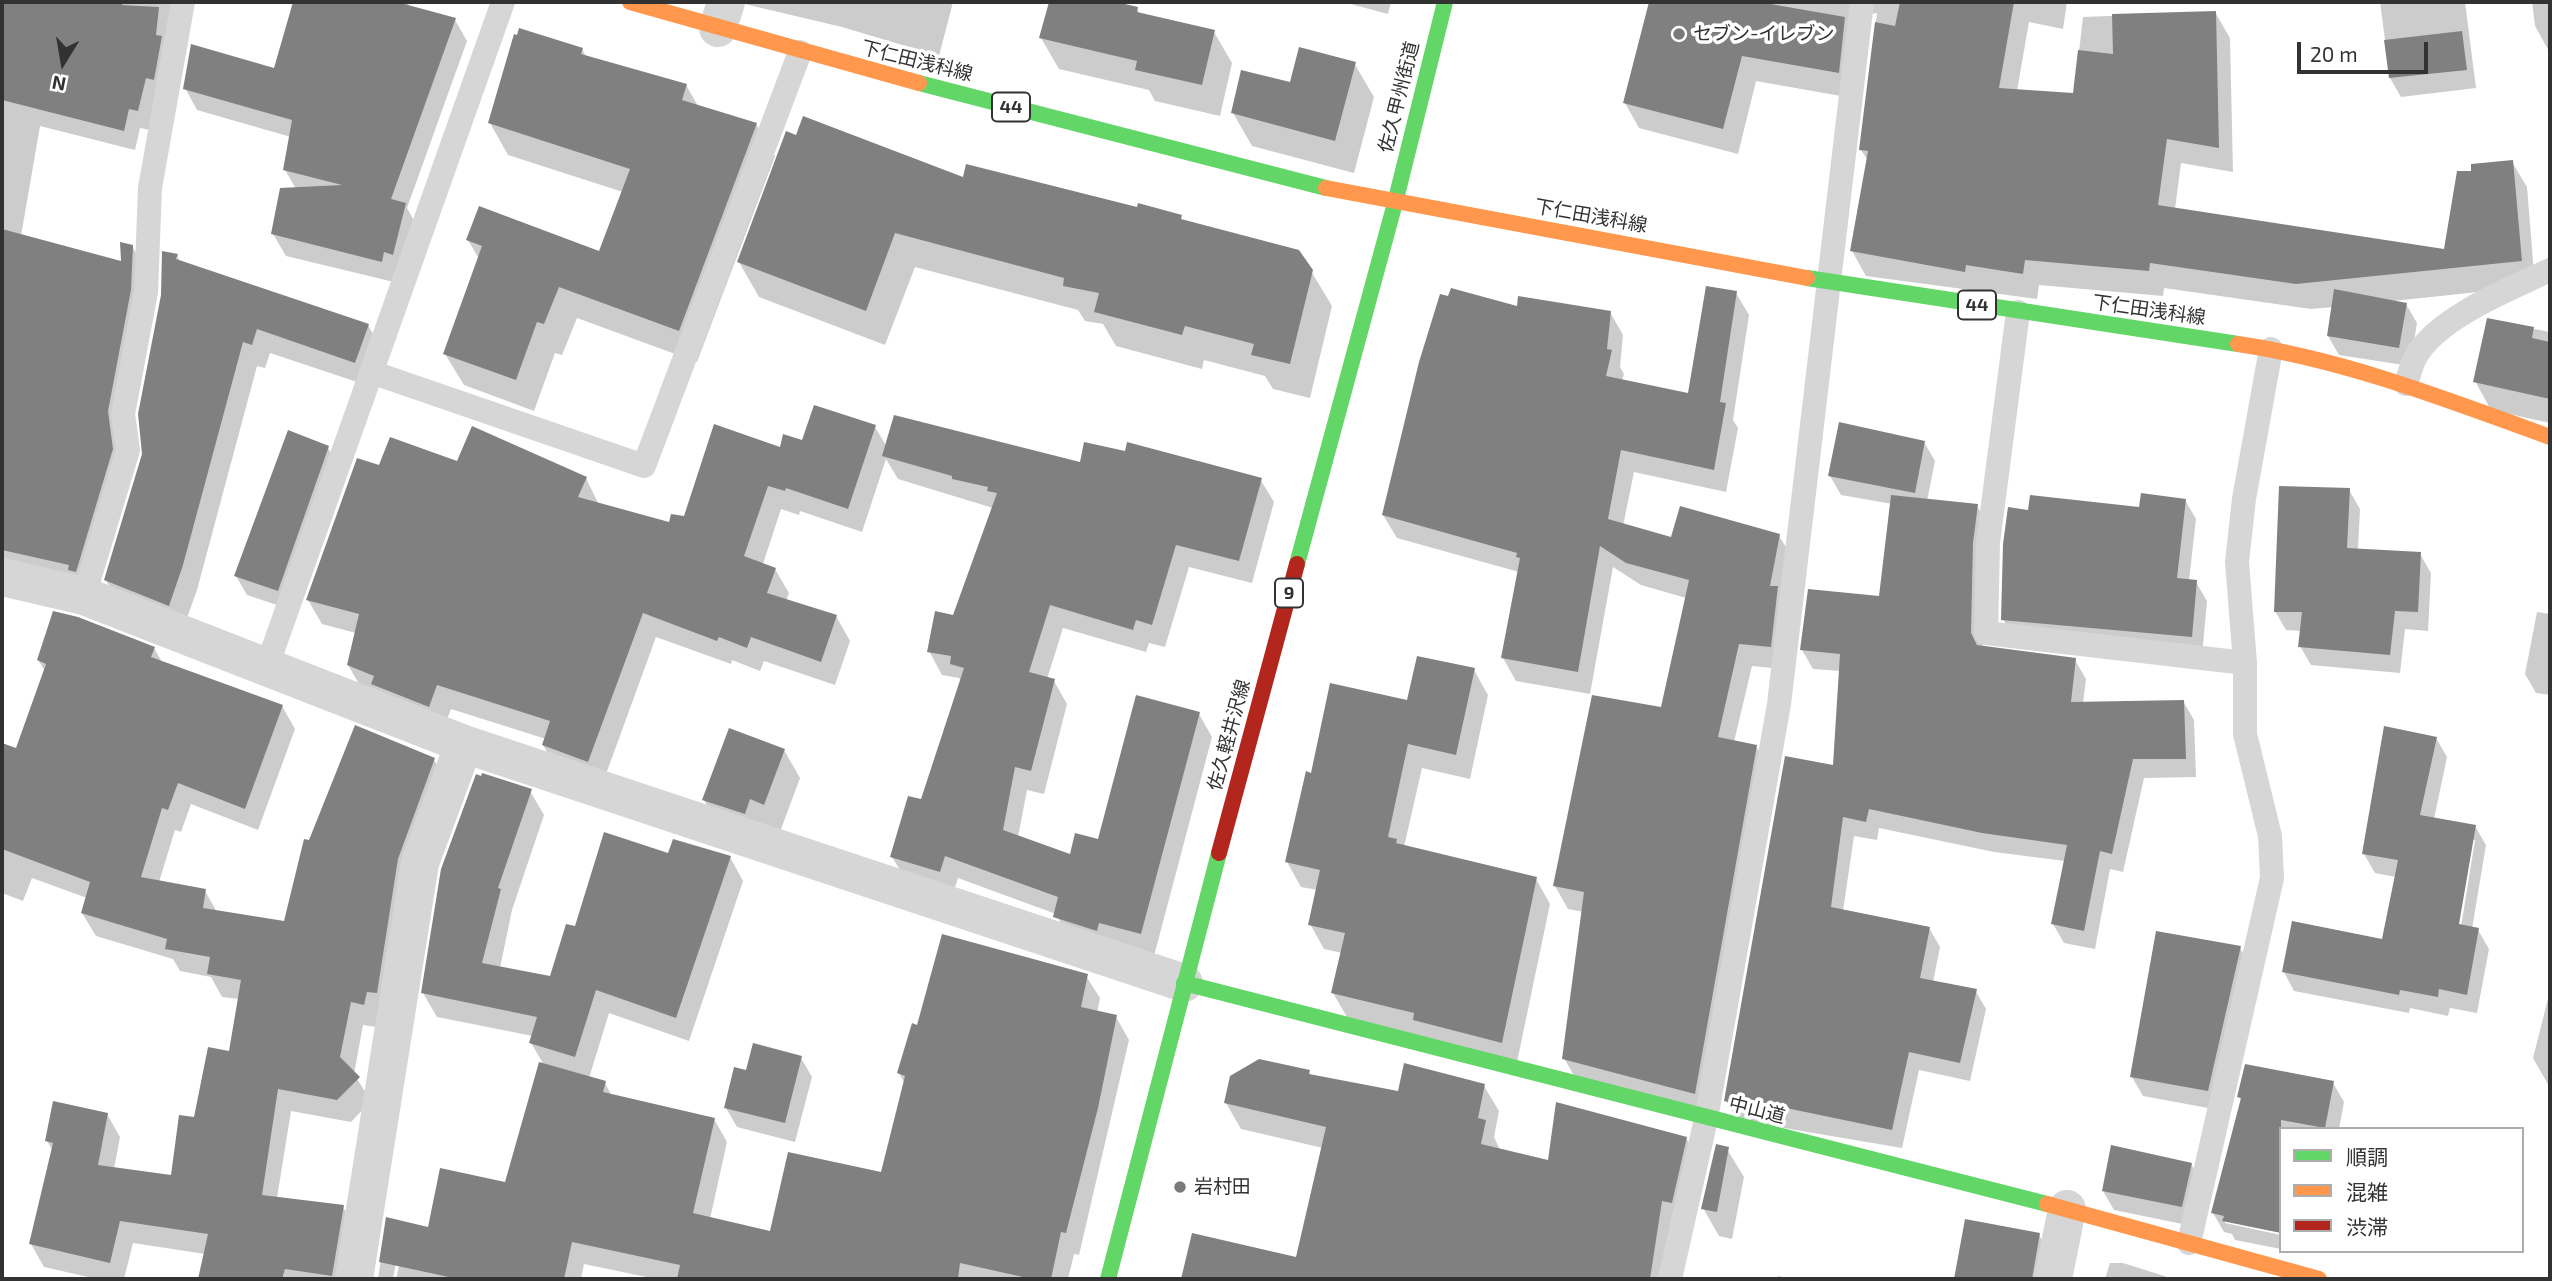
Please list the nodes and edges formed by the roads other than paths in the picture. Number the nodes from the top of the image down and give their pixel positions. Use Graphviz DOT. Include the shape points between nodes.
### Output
graph roads {
  1 [pos="183,2"];
  2 [pos="503,2"];
  3 [pos="630,2"];
  4 [pos="1445,2"];
  5 [pos="1862,2"];
  6 [pos="722,15"];
  7 [pos="800,52"];
  8 [pos="1395,203"];
  9 [pos="2550,270"];
  10 [pos="1829,279"];
  11 [pos="2018,312"];
  12 [pos="2271,349"];
  13 [pos="371,372"];
  14 [pos="2406,384"];
  15 [pos="2550,437"];
  16 [pos="2,577"];
  17 [pos="84,596"];
  18 [pos="2245,663"];
  19 [pos="267,666"];
  20 [pos="464,744"];
  21 [pos="1184,983"];
  22 [pos="1706,1119"];
  23 [pos="2067,1209"];
  24 [pos="2189,1243"];
  25 [pos="354,1279"];
  26 [pos="1108,1279"];
  27 [pos="1670,1279"];
  28 [pos="2053,1279"];
  29 [pos="2319,1279"];
  1 -- 17 [label="lane" via="150,188 146,292 124,414 128,450"];
  2 -- 13 [label="lane"];
  3 -- 6 [label="main road, 下仁田浅科線 / 44"];
  4 -- 8 [label="main road, 佐久甲州街道"];
  5 -- 10 [label="lane"];
  6 -- 7 [label="main road, 下仁田浅科線 / 44"];
  7 -- 8 [label="main road, 下仁田浅科線 / 44"];
  7 -- 13 [label="lane" via="644,466"];
  8 -- 10 [label="main road, 下仁田浅科線 / 44"];
  8 -- 21 [label="main road, 佐久軽井沢線 / 9"];
  9 -- 14 [label="lane" via="2496,295 2436,333 2415,358"];
  10 -- 11 [label="main road, 下仁田浅科線 / 44"];
  10 -- 22 [label="lane" via="1779,704"];
  11 -- 12 [label="main road, 下仁田浅科線 / 44"];
  11 -- 18 [label="lane" via="1988,543 1986,634"];
  12 -- 14 [label="main road, 下仁田浅科線 / 44"];
  12 -- 18 [label="lane" via="2237,562"];
  13 -- 19 [label="lane"];
  14 -- 15 [label="main road, 下仁田浅科線 / 44"];
  16 -- 17 [label="street"];
  17 -- 19 [label="street"];
  18 -- 24 [label="lane" via="2245,734 2270,836 2272,878"];
  19 -- 20 [label="street"];
  20 -- 21 [label="street"];
  20 -- 25 [label="street" via="420,863"];
  21 -- 22 [label="main road, 中山道"];
  21 -- 26 [label="main road, 佐久軽井沢線 / 9"];
  22 -- 23 [label="main road, 中山道"];
  22 -- 27 [label="lane"];
  23 -- 24 [label="main road, 中山道"];
  23 -- 28 [label="street"];
  24 -- 29 [label="main road, 中山道"];
}
